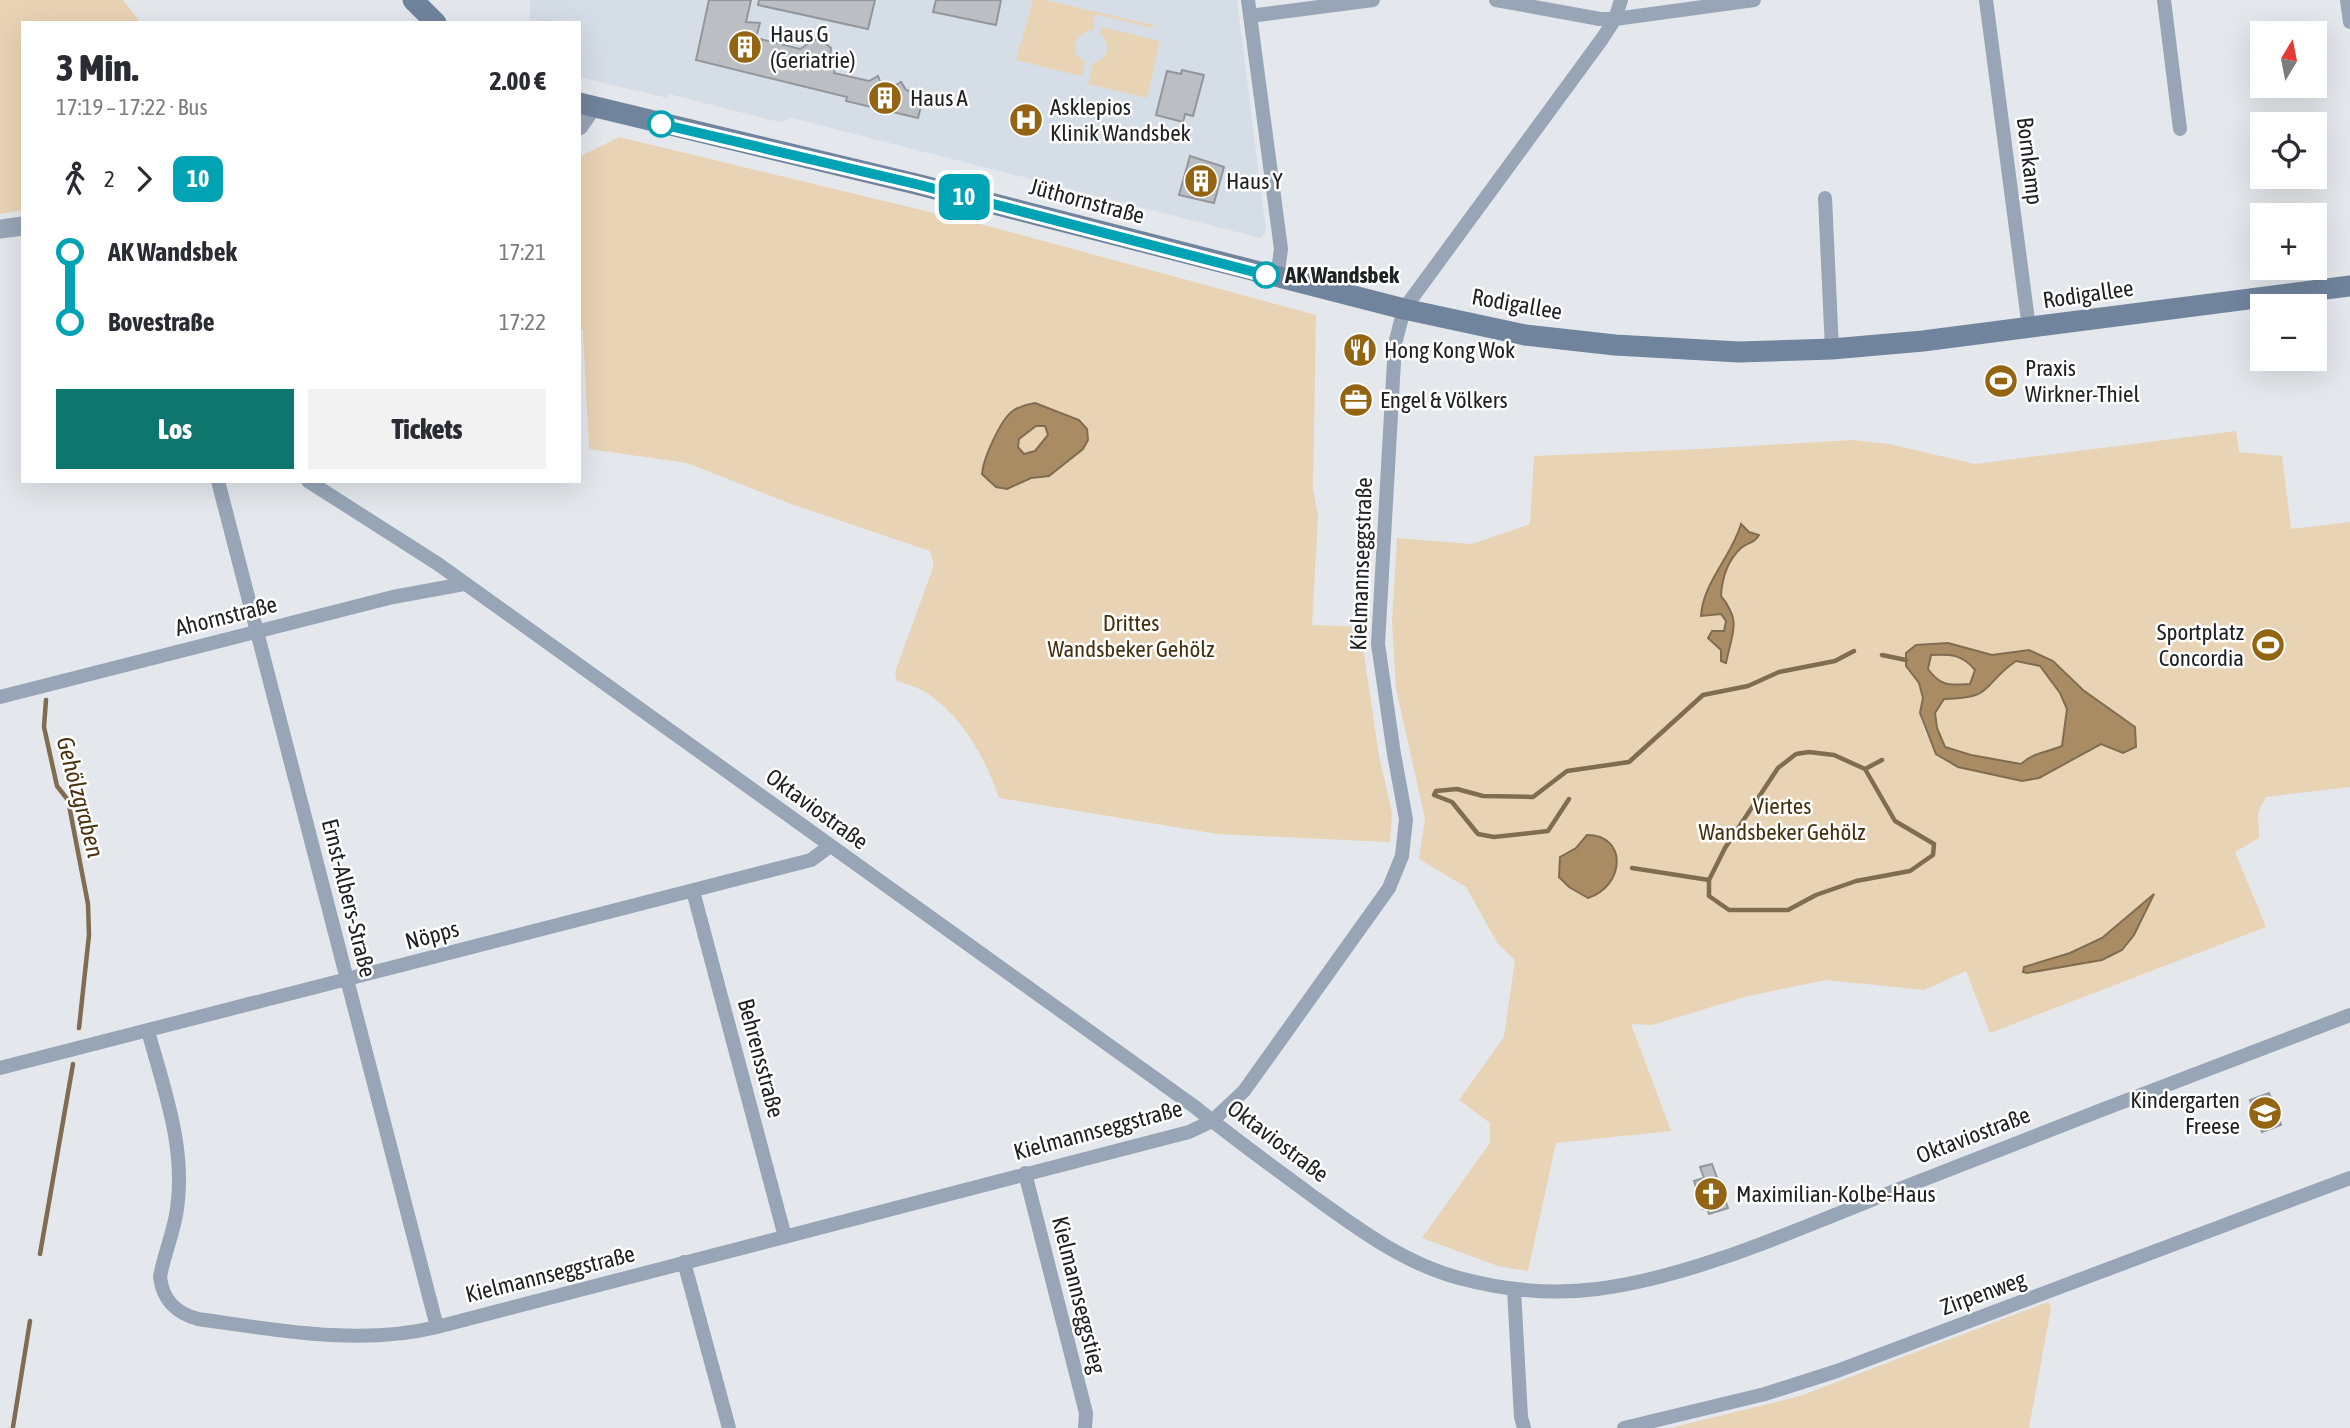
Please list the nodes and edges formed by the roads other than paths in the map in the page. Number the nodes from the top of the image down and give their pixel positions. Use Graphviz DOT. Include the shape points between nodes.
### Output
graph roads {
  1 [pos="413,0"];
  2 [pos="1248,0"];
  3 [pos="1373,0"];
  4 [pos="1496,0"];
  5 [pos="1621,0"];
  6 [pos="1754,0"];
  7 [pos="1986,0"];
  8 [pos="2164,0"];
  9 [pos="2347,0"];
  10 [pos="1250,16"];
  11 [pos="1615,19"];
  12 [pos="434,21"];
  13 [pos="2350,22"];
  14 [pos="584,107"];
  15 [pos="2180,129"];
  16 [pos="1825,198"];
  17 [pos="21,226"];
  18 [pos="0,229"];
  19 [pos="1277,278"];
  20 [pos="2350,286"];
  21 [pos="1404,309"];
  22 [pos="2029,328"];
  23 [pos="1832,349"];
  24 [pos="219,483"];
  25 [pos="312,483"];
  26 [pos="464,584"];
  27 [pos="257,631"];
  28 [pos="0,697"];
  29 [pos="830,846"];
  30 [pos="692,891"];
  31 [pos="347,981"];
  32 [pos="2350,1015"];
  33 [pos="148,1031"];
  34 [pos="0,1068"];
  35 [pos="1212,1121"];
  36 [pos="1025,1173"];
  37 [pos="2350,1178"];
  38 [pos="785,1237"];
  39 [pos="684,1262"];
  40 [pos="1514,1290"];
  41 [pos="437,1327"];
  42 [pos="729,1428"];
  43 [pos="1085,1428"];
  44 [pos="1524,1428"];
  45 [pos="1624,1428"];
  1 -- 12 [label="main road"];
  2 -- 10 [label="street"];
  3 -- 10 [label="street"];
  4 -- 11 [label="street"];
  5 -- 11 [label="street, Kielmannseggstraße"];
  6 -- 11 [label="street"];
  7 -- 22 [label="street, Bornkamp"];
  8 -- 15 [label="street"];
  9 -- 13 [label="street"];
  10 -- 19 [label="street" via="1281,249"];
  11 -- 21 [label="street, Kielmannseggstraße"];
  14 -- 19 [label="main road, Jüthornstraße" via="903,181"];
  16 -- 23 [label="street"];
  17 -- 18 [label="street"];
  19 -- 21 [label="main road, Jüthornstraße"];
  20 -- 22 [label="main road, Rodigallee"];
  21 -- 23 [label="main road, Rodigallee" via="1525,335 1615,345 1739,352"];
  21 -- 35 [label="street, Kielmannseggstraße" via="1395,344 1378,644 1406,819 1402,856 1389,888 1244,1091"];
  22 -- 23 [label="main road, Rodigallee"];
  24 -- 27 [label="street, Ernst-Albers-Straße"];
  25 -- 26 [label="street, Oktaviostraße"];
  26 -- 27 [label="street, Ahornstraße"];
  26 -- 29 [label="street, Oktaviostraße"];
  27 -- 28 [label="street, Ahornstraße"];
  27 -- 31 [label="street, Ernst-Albers-Straße"];
  29 -- 30 [label="street, Nöpps" via="811,860"];
  29 -- 35 [label="street, Oktaviostraße"];
  30 -- 31 [label="street, Nöpps"];
  30 -- 38 [label="street, Behrensstraße"];
  31 -- 33 [label="street, Nöpps"];
  31 -- 41 [label="street, Ernst-Albers-Straße"];
  32 -- 40 [label="street, Oktaviostraße" via="1729,1255 1634,1283 1573,1292"];
  33 -- 34 [label="street, Nöpps"];
  33 -- 41 [label="street, Kielmannseggstraße" via="178,1160 177,1210 160,1277 176,1311 211,1321 354,1336"];
  35 -- 36 [label="street, Kielmannseggstraße" via="1189,1132"];
  35 -- 40 [label="street, Oktaviostraße" via="1353,1225 1405,1257 1458,1278"];
  36 -- 38 [label="street, Kielmannseggstraße"];
  36 -- 43 [label="street, Kielmannseggstieg" via="1086,1413"];
  37 -- 45 [label="street, Zirpenweg" via="1837,1371 1765,1394"];
  38 -- 39 [label="street, Kielmannseggstraße"];
  39 -- 41 [label="street, Kielmannseggstraße"];
  39 -- 42 [label="street"];
  40 -- 44 [label="street"];
}
